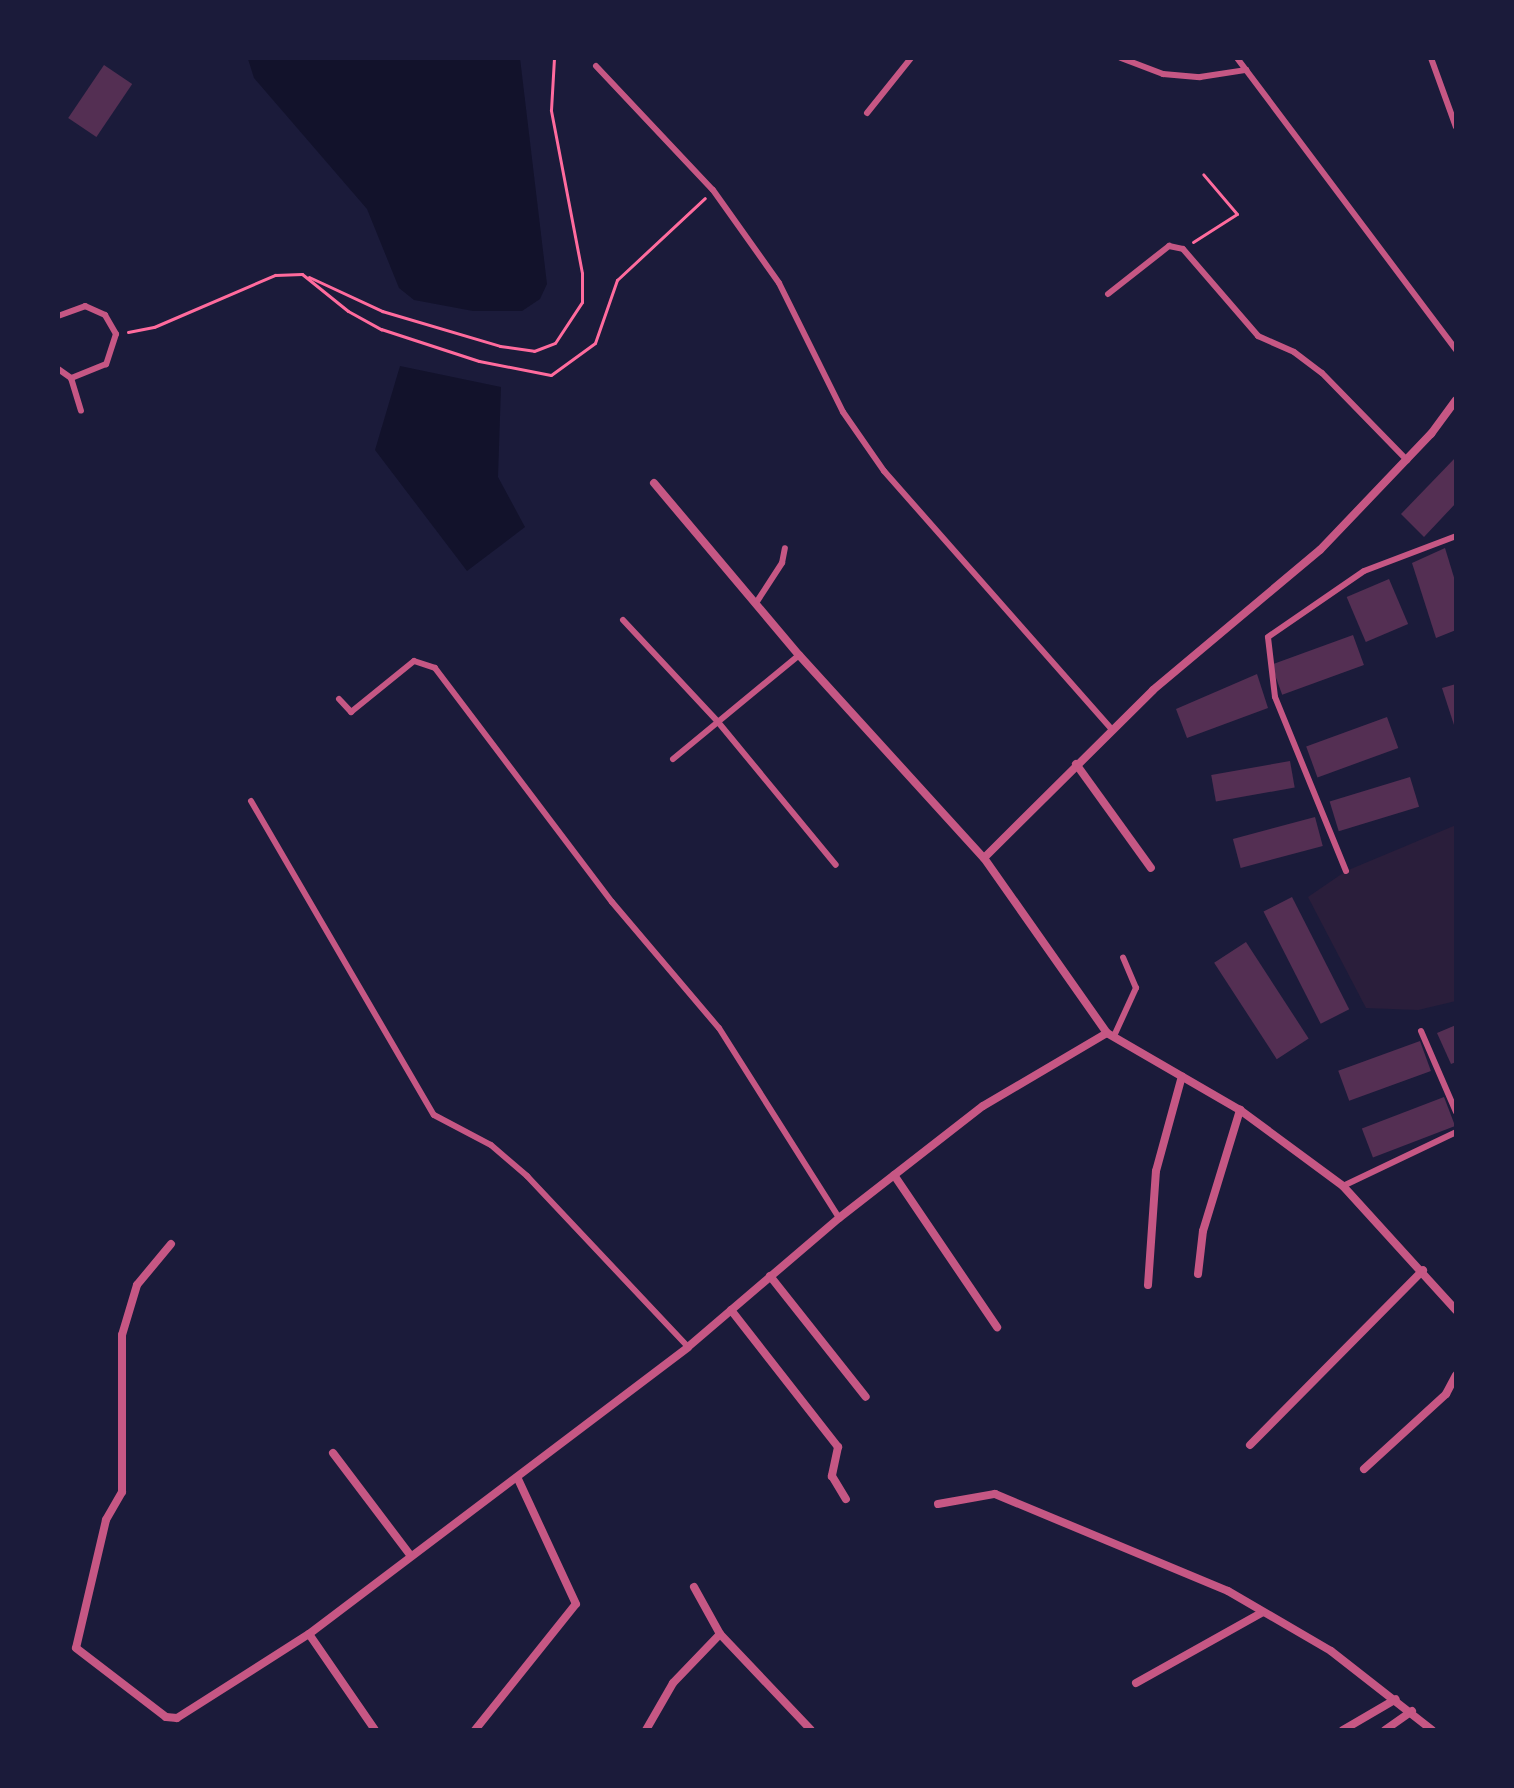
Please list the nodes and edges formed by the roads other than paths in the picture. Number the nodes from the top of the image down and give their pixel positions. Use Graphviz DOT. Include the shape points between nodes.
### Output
graph roads {
  1 [pos="911,58"];
  2 [pos="1121,58"];
  3 [pos="1237,58"];
  4 [pos="1431,58"];
  5 [pos="596,66"];
  6 [pos="1246,70"];
  7 [pos="867,113"];
  8 [pos="1456,127"];
  9 [pos="1108,294"];
  10 [pos="58,316"];
  11 [pos="1456,350"];
  12 [pos="58,369"];
  13 [pos="71,378"];
  14 [pos="1456,400"];
  15 [pos="81,410"];
  16 [pos="1407,460"];
  17 [pos="654,483"];
  18 [pos="1456,536"];
  19 [pos="785,548"];
  20 [pos="756,603"];
  21 [pos="623,620"];
  22 [pos="799,655"];
  23 [pos="339,699"];
  24 [pos="718,722"];
  25 [pos="1112,730"];
  26 [pos="673,759"];
  27 [pos="1076,764"];
  28 [pos="251,801"];
  29 [pos="984,858"];
  30 [pos="836,865"];
  31 [pos="1151,868"];
  32 [pos="1346,871"];
  33 [pos="1123,958"];
  34 [pos="1421,1031"];
  35 [pos="1111,1034"];
  36 [pos="1182,1076"];
  37 [pos="1240,1110"];
  38 [pos="1456,1112"];
  39 [pos="1456,1132"];
  40 [pos="894,1175"];
  41 [pos="1343,1186"];
  42 [pos="839,1218"];
  43 [pos="171,1244"];
  44 [pos="1423,1270"];
  45 [pos="1198,1274"];
  46 [pos="770,1276"];
  47 [pos="1148,1285"];
  48 [pos="731,1310"];
  49 [pos="1456,1310"];
  50 [pos="997,1327"];
  51 [pos="688,1347"];
  52 [pos="1456,1375"];
  53 [pos="866,1397"];
  54 [pos="1250,1445"];
  55 [pos="333,1453"];
  56 [pos="1364,1469"];
  57 [pos="517,1477"];
  58 [pos="846,1499"];
  59 [pos="938,1504"];
  60 [pos="411,1556"];
  61 [pos="694,1587"];
  62 [pos="1263,1612"];
  63 [pos="309,1634"];
  64 [pos="720,1634"];
  65 [pos="1136,1683"];
  66 [pos="1396,1699"];
  67 [pos="1412,1711"];
  68 [pos="375,1730"];
  69 [pos="475,1730"];
  70 [pos="646,1730"];
  71 [pos="811,1730"];
  72 [pos="1343,1730"];
  73 [pos="1385,1730"];
  74 [pos="1432,1730"];
  1 -- 7 [label="lane"];
  2 -- 6 [label="lane" via="1163,74 1200,77"];
  3 -- 6 [label="lane"];
  4 -- 8 [label="lane"];
  5 -- 25 [label="lane" via="713,190 779,283 843,412 884,471"];
  6 -- 11 [label="lane"];
  9 -- 16 [label="lane" via="1169,246 1183,249 1258,336 1294,352 1322,373"];
  10 -- 13 [label="lane" via="85,306 105,315 116,334 106,364"];
  12 -- 13 [label="lane"];
  13 -- 15 [label="lane"];
  14 -- 16 [label="street"];
  16 -- 25 [label="street" via="1320,550"];
  17 -- 20 [label="street"];
  18 -- 32 [label="lane" via="1364,571 1268,637 1275,697"];
  19 -- 20 [label="lane" via="782,563"];
  20 -- 22 [label="street"];
  21 -- 24 [label="lane"];
  22 -- 24 [label="lane"];
  22 -- 29 [label="street"];
  23 -- 42 [label="lane" via="351,712 414,661 435,668 612,902 719,1028"];
  24 -- 26 [label="lane"];
  24 -- 30 [label="lane"];
  25 -- 27 [label="street"];
  27 -- 29 [label="street"];
  27 -- 31 [label="street"];
  28 -- 51 [label="lane" via="434,1115 491,1145 527,1176"];
  29 -- 35 [label="street"];
  33 -- 35 [label="lane" via="1136,988"];
  34 -- 38 [label="lane"];
  35 -- 36 [label="street"];
  35 -- 40 [label="street" via="983,1106"];
  36 -- 37 [label="street"];
  36 -- 47 [label="street" via="1156,1171"];
  37 -- 41 [label="street"];
  37 -- 45 [label="street" via="1203,1231"];
  39 -- 41 [label="lane"];
  40 -- 42 [label="street"];
  40 -- 50 [label="street"];
  41 -- 44 [label="street"];
  42 -- 46 [label="street"];
  43 -- 63 [label="street" via="137,1285 122,1335 122,1492 106,1520 76,1648 166,1717 197,1710"];
  44 -- 49 [label="street"];
  44 -- 54 [label="street"];
  46 -- 48 [label="street"];
  46 -- 53 [label="street"];
  48 -- 51 [label="street"];
  48 -- 58 [label="street" via="838,1447 832,1476"];
  51 -- 57 [label="street"];
  52 -- 56 [label="street" via="1446,1394"];
  55 -- 60 [label="street"];
  57 -- 60 [label="street"];
  57 -- 69 [label="street" via="576,1604"];
  59 -- 62 [label="street" via="995,1494 1228,1591"];
  60 -- 63 [label="street"];
  61 -- 64 [label="street"];
  62 -- 65 [label="street"];
  62 -- 66 [label="street"];
  63 -- 68 [label="street"];
  64 -- 70 [label="street" via="673,1683"];
  64 -- 71 [label="street"];
  66 -- 67 [label="street"];
  66 -- 72 [label="street"];
  67 -- 73 [label="street"];
  67 -- 74 [label="street"];
}
